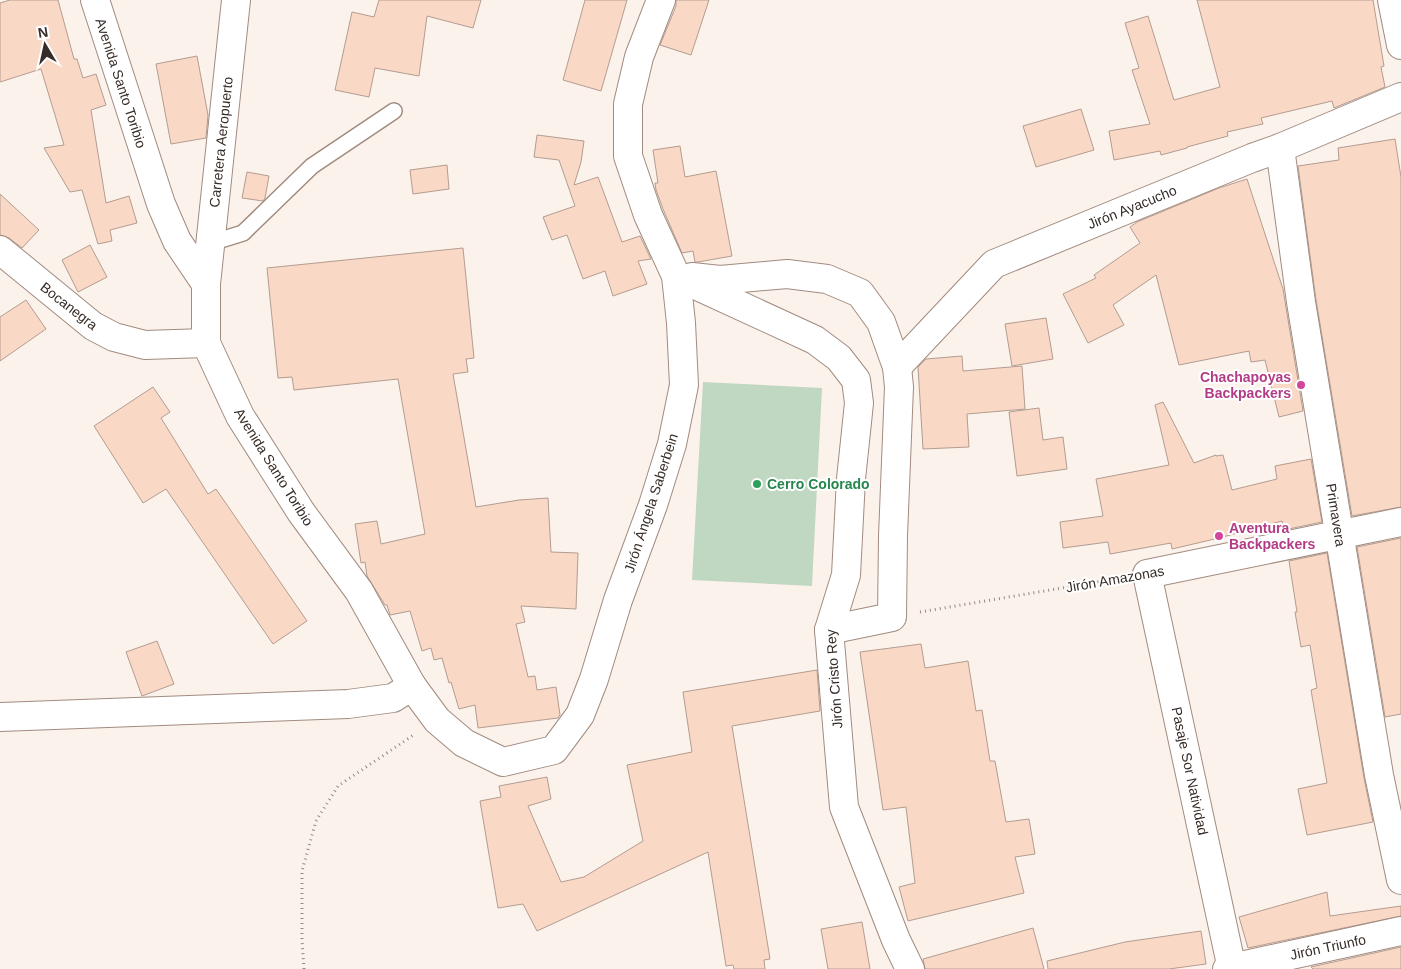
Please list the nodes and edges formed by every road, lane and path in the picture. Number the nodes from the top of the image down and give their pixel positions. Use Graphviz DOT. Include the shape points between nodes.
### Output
graph roads {
  1 [pos="95,0"];
  2 [pos="236,0"];
  3 [pos="661,0"];
  4 [pos="1392,0"];
  5 [pos="1401,45"];
  6 [pos="1401,97"];
  7 [pos="394,111"];
  8 [pos="1280,148"];
  9 [pos="210,243"];
  10 [pos="0,250"];
  11 [pos="676,276"];
  12 [pos="206,284"];
  13 [pos="206,343"];
  14 [pos="897,367"];
  15 [pos="1401,522"];
  16 [pos="1340,535"];
  17 [pos="1147,574"];
  18 [pos="892,617"];
  19 [pos="829,630"];
  20 [pos="412,686"];
  21 [pos="580,715"];
  22 [pos="0,717"];
  23 [pos="437,720"];
  24 [pos="1390,772"];
  25 [pos="1401,880"];
  26 [pos="1401,931"];
  27 [pos="304,969"];
  28 [pos="910,969"];
  29 [pos="1230,969"];
  1 -- 12 [label="street, Avenida Santo Toribio" via="160,204 177,241"];
  2 -- 9 [label="street, Carretera Aeropuerto"];
  3 -- 11 [label="street, Jirón Ángela Saberbein" via="639,57 628,104 628,156 648,215"];
  4 -- 5 [label="street"];
  6 -- 8 [label="street, Jirón Ayacucho"];
  7 -- 9 [label="lane" via="312,166 243,232"];
  8 -- 14 [label="street, Jirón Ayacucho" via="994,264"];
  8 -- 16 [label="street, Primavera" via="1301,302"];
  9 -- 12 [label="street, Carretera Aeropuerto"];
  10 -- 13 [label="street, Bocanegra" via="93,326 114,337 145,345"];
  11 -- 14 [label="street" via="720,280 788,274 827,279 860,292 881,322"];
  11 -- 19 [label="street, Jirón Cristo Rey" via="815,340 839,358 856,380 859,403 846,575"];
  11 -- 21 [label="street, Jirón Ángela Saberbein" via="684,385 672,444"];
  12 -- 13 [label="street, Avenida Santo Toribio"];
  13 -- 20 [label="street, Avenida Santo Toribio" via="240,416 301,512 359,591"];
  14 -- 18 [label="street"];
  15 -- 16 [label="street, Jirón Amazonas"];
  16 -- 17 [label="street, Jirón Amazonas"];
  16 -- 24 [label="street, Primavera"];
  17 -- 18 [label="path, Jirón Amazonas"];
  17 -- 29 [label="street, Pasaje Sor Natividad"];
  18 -- 19 [label="street"];
  19 -- 28 [label="street, Jirón Cristo Rey" via="844,807"];
  20 -- 22 [label="street" via="393,698 348,704"];
  20 -- 23 [label="street, Avenida Santo Toribio"];
  21 -- 23 [label="street, Avenida Santo Toribio" via="554,750 503,762 464,743"];
  23 -- 27 [label="path" via="338,786 316,821 302,871"];
  24 -- 25 [label="street, Primavera"];
  26 -- 29 [label="street, Jirón Triunfo"];
}
